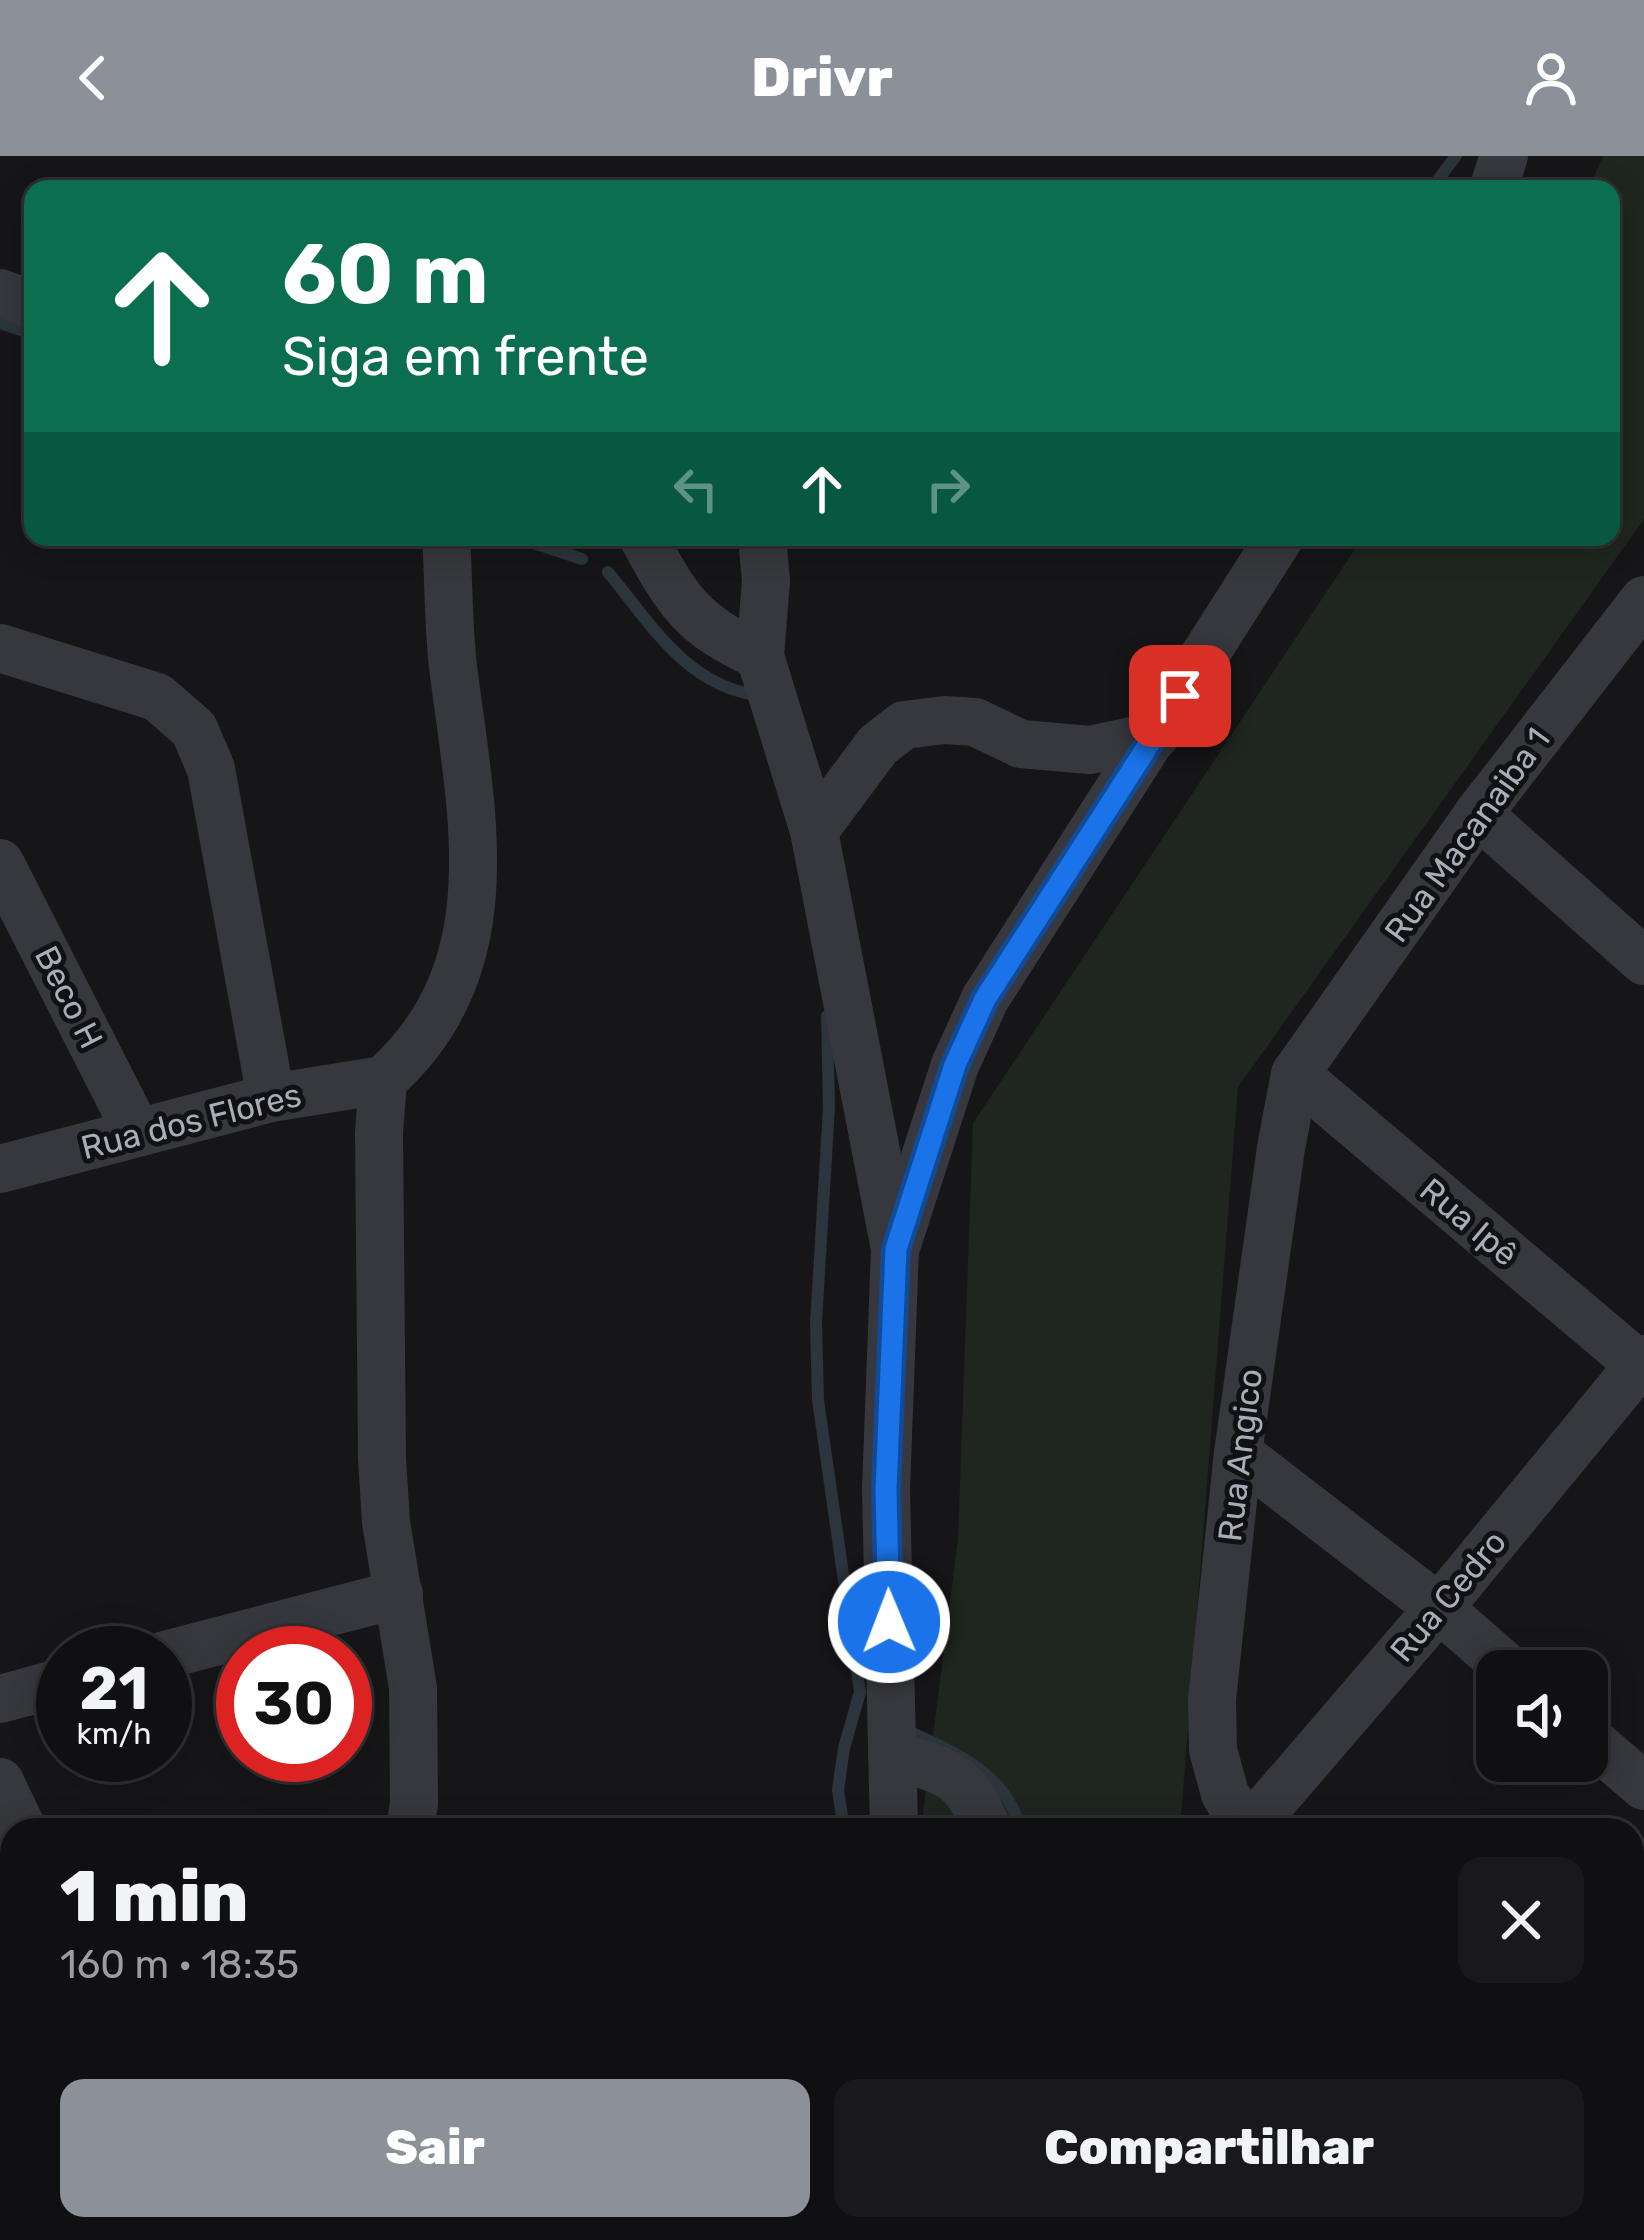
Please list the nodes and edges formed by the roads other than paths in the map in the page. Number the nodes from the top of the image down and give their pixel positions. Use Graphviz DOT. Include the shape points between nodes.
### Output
graph roads {
  1 [pos="446,546"];
  2 [pos="648,546"];
  3 [pos="762,546"];
  4 [pos="1274,546"];
  5 [pos="1644,600"];
  6 [pos="0,648"];
  7 [pos="760,656"];
  8 [pos="1155,736"];
  9 [pos="1478,814"];
  10 [pos="814,831"];
  11 [pos="4,878"];
  12 [pos="1644,961"];
  13 [pos="1295,1074"];
  14 [pos="382,1080"];
  15 [pos="271,1098"];
  16 [pos="137,1132"];
  17 [pos="0,1169"];
  18 [pos="896,1249"];
  19 [pos="1642,1364"];
  20 [pos="1238,1453"];
  21 [pos="399,1594"];
  22 [pos="1439,1608"];
  23 [pos="192,1648"];
  24 [pos="1487,1650"];
  25 [pos="36,1689"];
  26 [pos="0,1699"];
  27 [pos="892,1755"];
  28 [pos="1608,1755"];
  29 [pos="0,1782"];
  30 [pos="1644,1786"];
  31 [pos="17,1818"];
  32 [pos="412,1818"];
  33 [pos="894,1818"];
  34 [pos="983,1818"];
  35 [pos="1240,1818"];
  36 [pos="1257,1818"];
  1 -- 14 [label="street" via="472,912 434,1025"];
  2 -- 7 [label="street" via="692,616"];
  3 -- 7 [label="street"];
  4 -- 8 [label="street"];
  5 -- 9 [label="street, Rua Macanaiba 1"];
  6 -- 15 [label="street" via="157,697 194,729 211,769"];
  7 -- 10 [label="street"];
  8 -- 10 [label="street" via="1090,749 1021,744 975,722 904,725 878,745"];
  8 -- 18 [label="street" via="985,999 955,1065"];
  9 -- 12 [label="street"];
  9 -- 13 [label="street, Rua Macanaiba 1"];
  10 -- 18 [label="street"];
  11 -- 16 [label="street, Beco H"];
  13 -- 19 [label="street, Rua Ipê"];
  13 -- 20 [label="street, Rua Angico"];
  14 -- 15 [label="street, Rua dos Flores"];
  14 -- 21 [label="street" via="382,1459"];
  15 -- 16 [label="street, Rua dos Flores"];
  16 -- 17 [label="street, Rua dos Flores"];
  18 -- 27 [label="street" via="886,1490"];
  19 -- 22 [label="street, Rua Cedro"];
  20 -- 22 [label="street"];
  20 -- 35 [label="street, Rua Angico" via="1212,1700 1213,1750"];
  21 -- 23 [label="street"];
  21 -- 32 [label="street" via="412,1688"];
  22 -- 24 [label="street"];
  22 -- 36 [label="street, Rua Cedro"];
  25 -- 26 [label="street"];
  27 -- 33 [label="street"];
  27 -- 34 [label="street" via="952,1774"];
  28 -- 30 [label="street"];
  29 -- 31 [label="street"];
}
